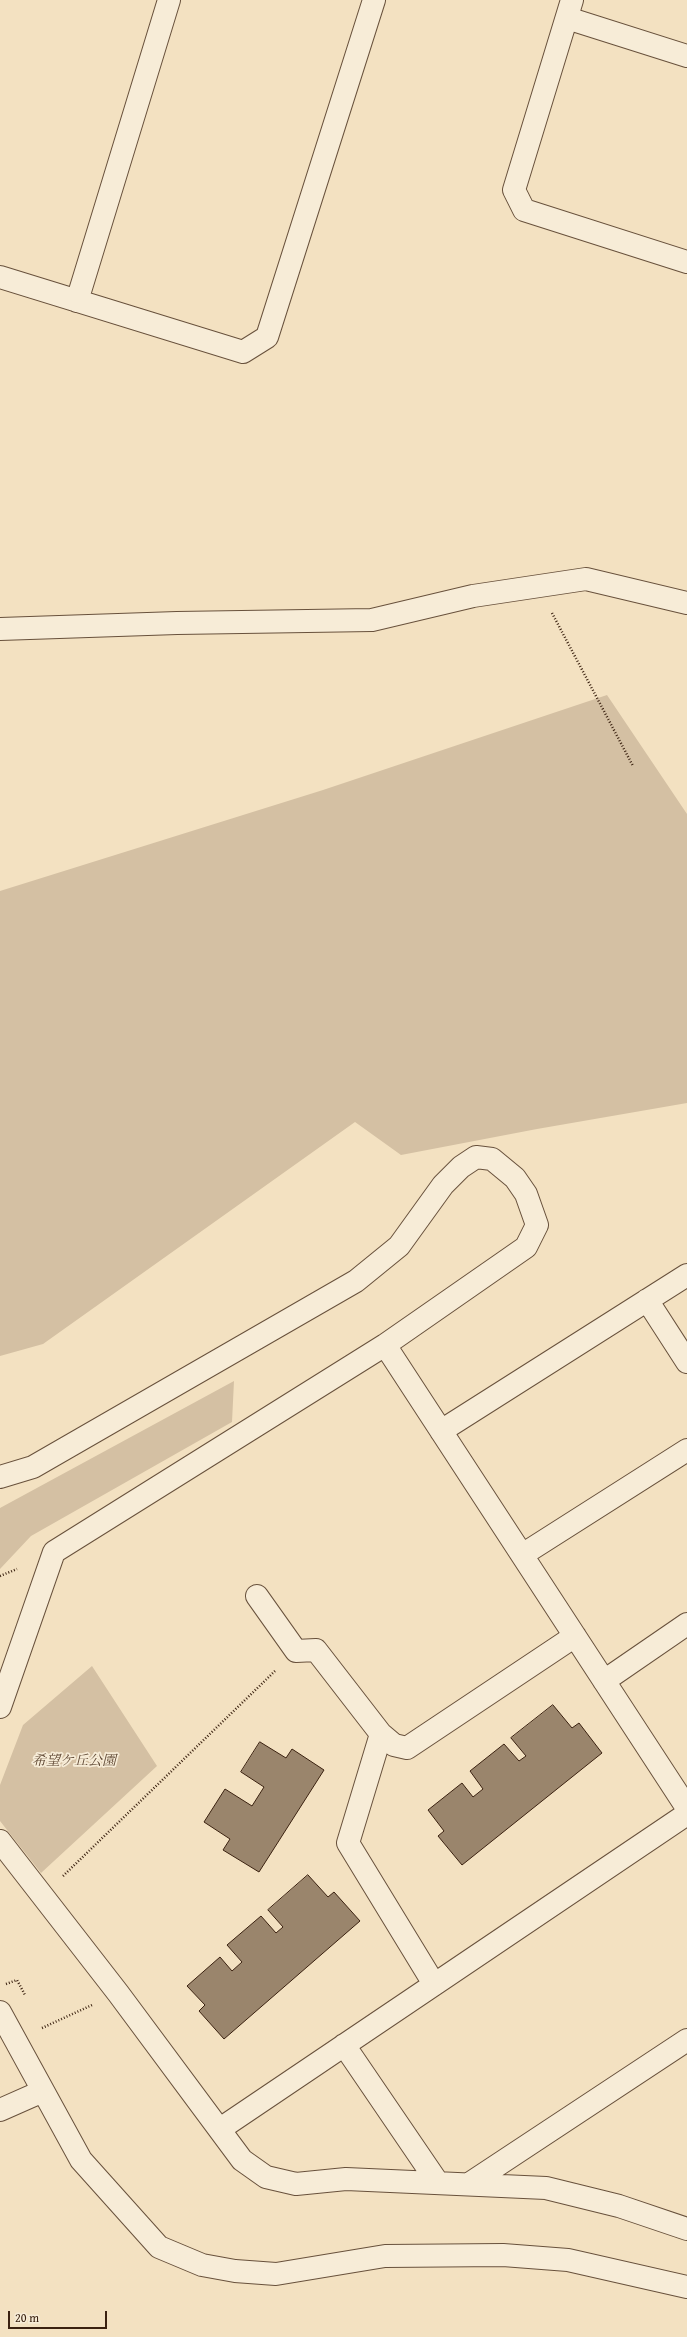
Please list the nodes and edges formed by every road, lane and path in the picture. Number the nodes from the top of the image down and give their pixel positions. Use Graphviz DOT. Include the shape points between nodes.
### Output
graph roads {
  1 [pos="169,0"];
  2 [pos="374,0"];
  3 [pos="569,9"];
  4 [pos="687,56"];
  5 [pos="687,262"];
  6 [pos="0,277"];
  7 [pos="77,301"];
  8 [pos="538,586"];
  9 [pos="687,603"];
  10 [pos="0,629"];
  11 [pos="632,766"];
  12 [pos="687,1275"];
  13 [pos="647,1300"];
  14 [pos="385,1345"];
  15 [pos="687,1362"];
  16 [pos="441,1431"];
  17 [pos="687,1450"];
  18 [pos="0,1477"];
  19 [pos="522,1554"];
  20 [pos="257,1596"];
  21 [pos="687,1624"];
  22 [pos="575,1636"];
  23 [pos="296,1651"];
  24 [pos="604,1681"];
  25 [pos="0,1707"];
  26 [pos="381,1734"];
  27 [pos="687,1808"];
  28 [pos="687,1814"];
  29 [pos="0,1841"];
  30 [pos="42,1895"];
  31 [pos="434,1984"];
  32 [pos="0,1986"];
  33 [pos="118,1993"];
  34 [pos="28,2000"];
  35 [pos="0,2012"];
  36 [pos="38,2021"];
  37 [pos="687,2040"];
  38 [pos="344,2045"];
  39 [pos="43,2091"];
  40 [pos="0,2110"];
  41 [pos="220,2129"];
  42 [pos="438,2183"];
  43 [pos="469,2184"];
  44 [pos="687,2229"];
  45 [pos="687,2288"];
  1 -- 7 [label="street"];
  2 -- 7 [label="street" via="267,337 243,352"];
  3 -- 4 [label="street"];
  3 -- 5 [label="street" via="514,190 524,210"];
  6 -- 7 [label="street"];
  8 -- 9 [label="street" via="586,579"];
  8 -- 10 [label="street" via="474,596 372,620"];
  8 -- 11 [label="path"];
  12 -- 13 [label="street"];
  13 -- 15 [label="street"];
  13 -- 16 [label="street"];
  14 -- 16 [label="street"];
  14 -- 18 [label="street" via="526,1247 537,1225 526,1194 515,1178 492,1158 476,1157 461,1167 442,1185 399,1246 356,1281 33,1467"];
  14 -- 25 [label="street" via="54,1552"];
  16 -- 19 [label="street"];
  17 -- 19 [label="street"];
  19 -- 22 [label="street"];
  20 -- 23 [label="street"];
  21 -- 24 [label="street"];
  22 -- 24 [label="street"];
  22 -- 26 [label="street" via="408,1748 394,1745"];
  23 -- 26 [label="street" via="316,1650"];
  23 -- 30 [label="path"];
  24 -- 27 [label="street"];
  26 -- 31 [label="street" via="348,1843"];
  28 -- 31 [label="street"];
  29 -- 30 [label="street"];
  30 -- 33 [label="street"];
  31 -- 38 [label="street"];
  32 -- 34 [label="path" via="17,1980"];
  33 -- 36 [label="path" via="42,2028"];
  33 -- 41 [label="street"];
  35 -- 39 [label="street"];
  37 -- 43 [label="street"];
  38 -- 41 [label="street"];
  38 -- 42 [label="street"];
  39 -- 40 [label="street"];
  39 -- 45 [label="street" via="81,2160 158,2247 202,2265 276,2274 386,2256 503,2255 568,2260"];
  41 -- 42 [label="street" via="242,2160 266,2177 296,2184 346,2179"];
  42 -- 43 [label="street"];
  43 -- 44 [label="street" via="546,2188 619,2206"];
}
